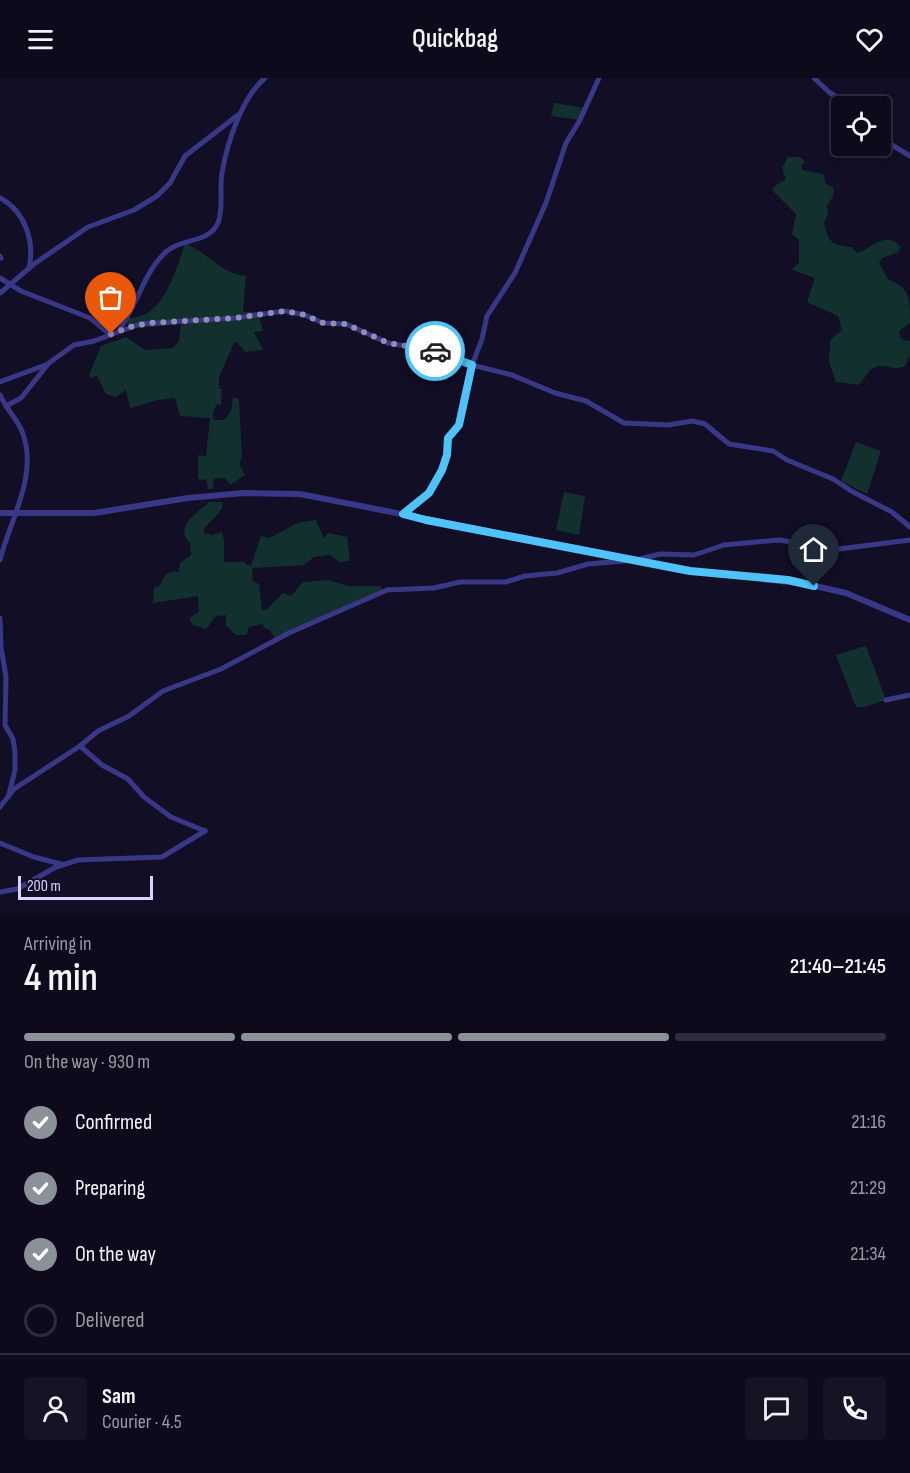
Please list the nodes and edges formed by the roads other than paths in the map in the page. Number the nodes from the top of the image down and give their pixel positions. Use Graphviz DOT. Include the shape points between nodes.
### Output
graph roads {
  1 [pos="265,78"];
  2 [pos="599,78"];
  3 [pos="813,78"];
  4 [pos="836,96"];
  5 [pos="239,114"];
  6 [pos="891,144"];
  7 [pos="910,156"];
  8 [pos="0,198"];
  9 [pos="27,271"];
  10 [pos="0,278"];
  11 [pos="11,285"];
  12 [pos="0,292"];
  13 [pos="118,331"];
  14 [pos="111,334"];
  15 [pos="49,363"];
  16 [pos="472,365"];
  17 [pos="10,376"];
  18 [pos="0,377"];
  19 [pos="0,382"];
  20 [pos="0,395"];
  21 [pos="6,406"];
  22 [pos="0,513"];
  23 [pos="15,514"];
  24 [pos="403,514"];
  25 [pos="910,527"];
  26 [pos="910,540"];
  27 [pos="0,560"];
  28 [pos="636,560"];
  29 [pos="0,618"];
  30 [pos="910,620"];
  31 [pos="2,663"];
  32 [pos="910,695"];
  33 [pos="886,700"];
  34 [pos="80,746"];
  35 [pos="9,794"];
  36 [pos="0,807"];
  37 [pos="0,843"];
  38 [pos="63,864"];
  39 [pos="0,892"];
  1 -- 5 [label="street" via="255,86"];
  2 -- 16 [label="street" via="566,143 546,203 515,273 487,316"];
  3 -- 4 [label="street"];
  5 -- 9 [label="street" via="185,156 170,183 157,196 134,210 88,227"];
  5 -- 13 [label="street" via="222,173 218,223 207,235 177,243 166,251 149,272 135,306"];
  6 -- 7 [label="street"];
  8 -- 9 [label="street" via="14,207 32,241"];
  9 -- 11 [label="street"];
  10 -- 11 [label="street"];
  11 -- 12 [label="street"];
  11 -- 14 [label="street" via="90,318"];
  13 -- 14 [label="street"];
  13 -- 16 [label="street" via="150,323 285,311 323,323 346,324 388,343 436,351"];
  14 -- 15 [label="street" via="74,345"];
  15 -- 17 [label="street"];
  15 -- 21 [label="street" via="21,398"];
  16 -- 24 [label="street" via="459,425 448,438 442,470 429,493"];
  16 -- 25 [label="street" via="586,401 633,426 692,421 705,424 729,444 774,451 833,479"];
  17 -- 18 [label="street"];
  17 -- 19 [label="street"];
  20 -- 21 [label="street"];
  21 -- 23 [label="street" via="21,429 28,451 28,471"];
  22 -- 23 [label="street"];
  23 -- 24 [label="street" via="94,513 188,498 266,493 306,495"];
  23 -- 27 [label="street"];
  24 -- 28 [label="street"];
  26 -- 28 [label="street" via="839,549 779,540 724,545 694,555 660,554"];
  28 -- 30 [label="street" via="690,571 806,584 846,593"];
  28 -- 34 [label="street" via="588,564 506,582 459,582 434,588 387,590 289,633 221,669 163,691 129,716 103,727"];
  29 -- 31 [label="street"];
  31 -- 35 [label="street" via="5,725 15,752 15,774"];
  32 -- 33 [label="street"];
  34 -- 35 [label="street"];
  34 -- 38 [label="street" via="102,765 128,779 144,798 171,817 205,831 162,857 105,858"];
  35 -- 36 [label="street"];
  37 -- 38 [label="street"];
  38 -- 39 [label="street" via="17,889"];
}
